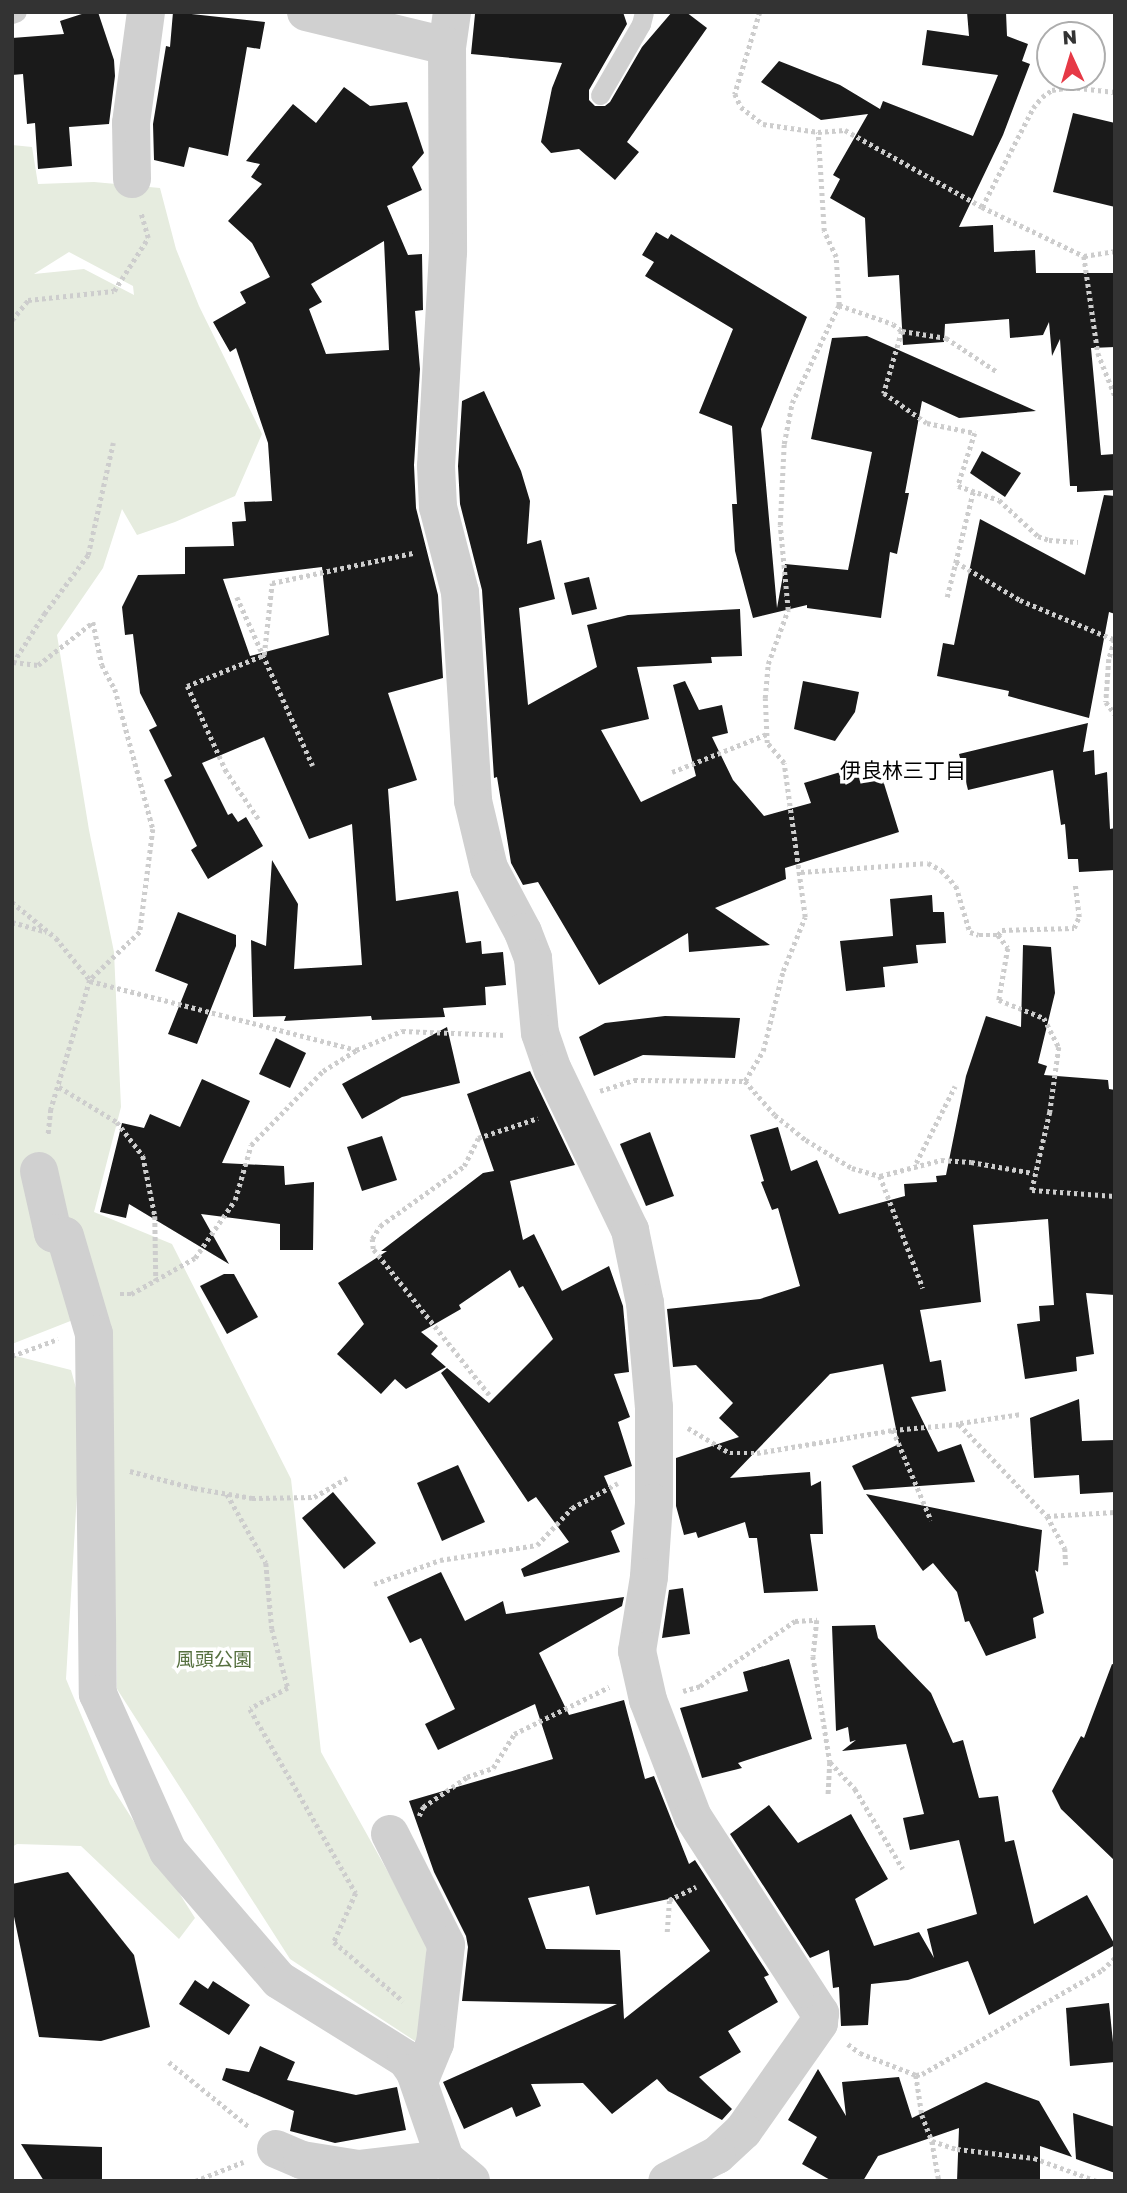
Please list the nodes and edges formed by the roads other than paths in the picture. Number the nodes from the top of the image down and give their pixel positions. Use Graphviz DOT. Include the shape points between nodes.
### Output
graph roads {
  1 [pos="17,12"];
  2 [pos="146,12"];
  3 [pos="306,12"];
  4 [pos="644,12"];
  5 [pos="12,14"];
  6 [pos="449,29"];
  7 [pos="600,96"];
  8 [pos="132,179"];
  9 [pos="38,1171"];
  10 [pos="390,1834"];
  11 [pos="419,2082"];
  12 [pos="276,2149"];
  13 [pos="458,2170"];
  14 [pos="667,2181"];
  1 -- 5 [label="lane"];
  2 -- 8 [label="street" via="131,123"];
  3 -- 6 [label="street"];
  4 -- 7 [label="lane"];
  6 -- 14 [label="street" via="448,251 436,466 438,507 460,593 466,642 473,801 489,868 533,958 540,1033 569,1107 630,1230 645,1303 654,1407 654,1480 649,1577 637,1651 646,1690 693,1817 820,2013 819,2023 743,2131 717,2155"];
  9 -- 11 [label="street" via="53,1233 65,1236 94,1334 98,1693 168,1851 279,1980 406,2059"];
  10 -- 11 [label="street" via="446,1945 435,2043"];
  11 -- 13 [label="street"];
  12 -- 13 [label="street" via="302,2160 358,2169"];
}
